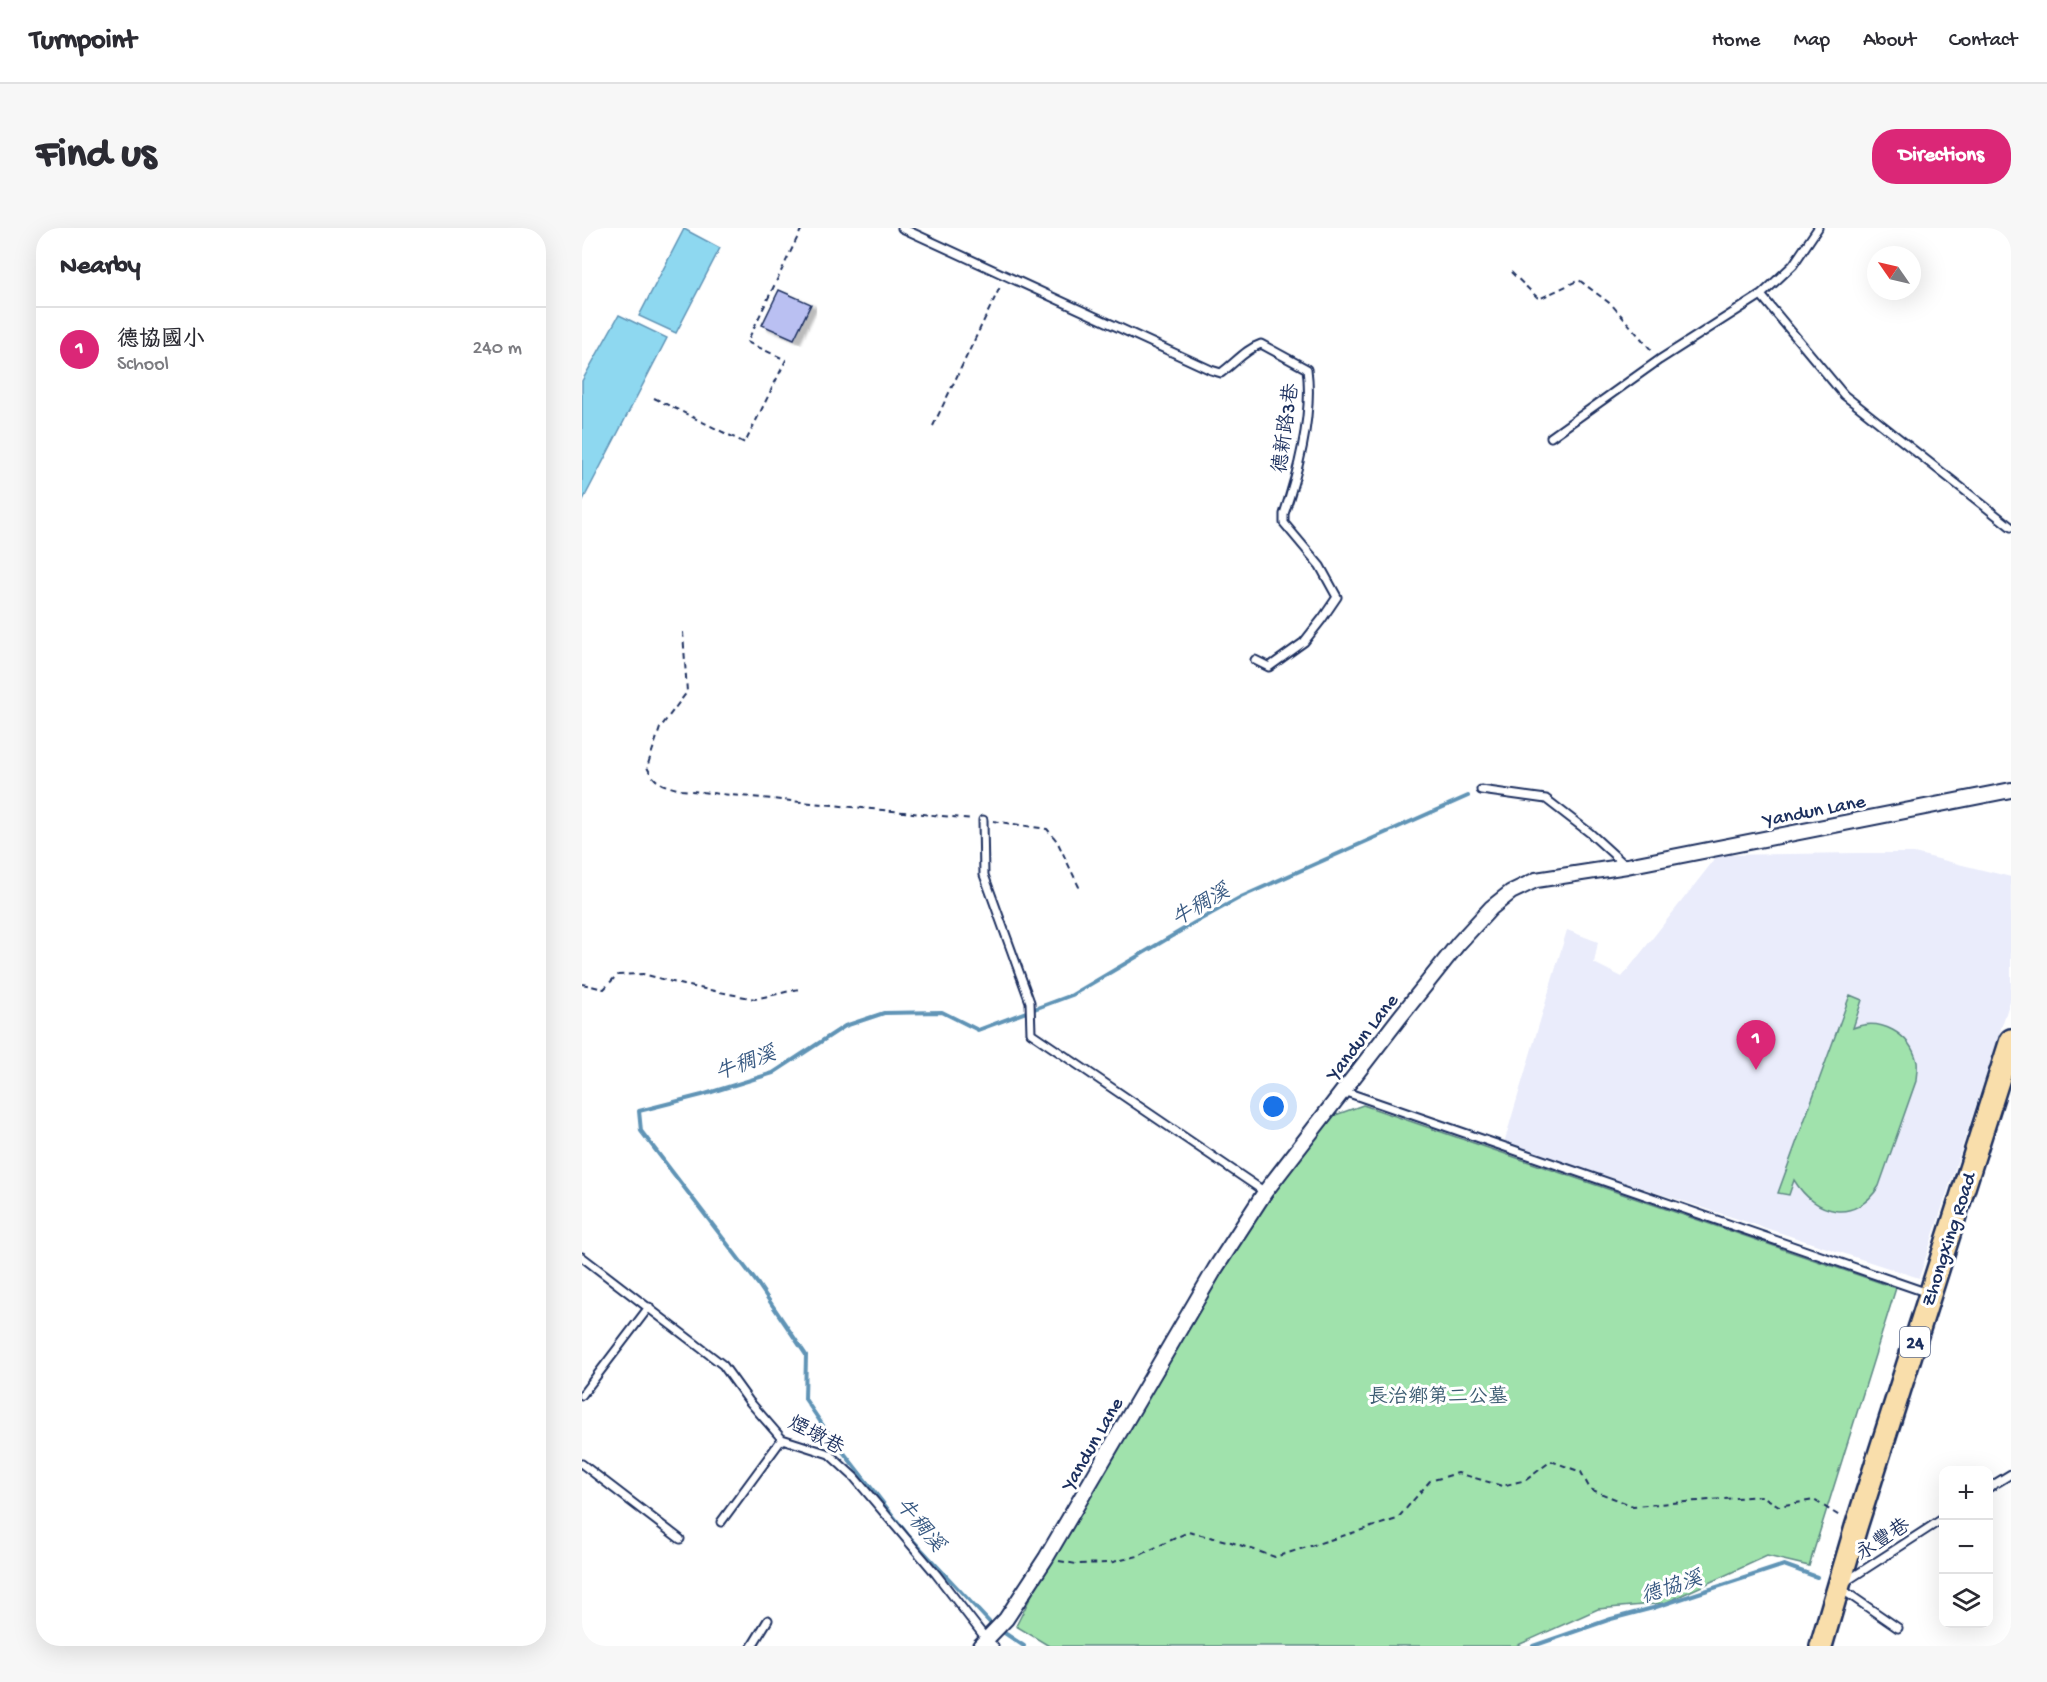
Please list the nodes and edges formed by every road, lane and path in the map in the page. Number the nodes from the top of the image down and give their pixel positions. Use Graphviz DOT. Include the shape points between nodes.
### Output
graph roads {
  1 [pos="802,228"];
  2 [pos="902,228"];
  3 [pos="1818,228"];
  4 [pos="1511,272"];
  5 [pos="1006,275"];
  6 [pos="1761,295"];
  7 [pos="1659,360"];
  8 [pos="654,398"];
  9 [pos="933,426"];
  10 [pos="1551,437"];
  11 [pos="2011,527"];
  12 [pos="683,632"];
  13 [pos="1255,660"];
  14 [pos="1481,790"];
  15 [pos="2011,790"];
  16 [pos="983,820"];
  17 [pos="1627,866"];
  18 [pos="1080,889"];
  19 [pos="582,984"];
  20 [pos="799,990"];
  21 [pos="2011,1040"];
  22 [pos="1343,1091"];
  23 [pos="1265,1192"];
  24 [pos="582,1257"];
  25 [pos="1930,1293"];
  26 [pos="649,1307"];
  27 [pos="582,1395"];
  28 [pos="782,1439"];
  29 [pos="582,1464"];
  30 [pos="2011,1474"];
  31 [pos="1993,1485"];
  32 [pos="1941,1520"];
  33 [pos="722,1522"];
  34 [pos="1856,1527"];
  35 [pos="680,1539"];
  36 [pos="1046,1558"];
  37 [pos="1838,1586"];
  38 [pos="768,1620"];
  39 [pos="1898,1628"];
  40 [pos="988,1642"];
  41 [pos="752,1646"];
  42 [pos="1821,1646"];
  1 -- 8 [label="path" via="747,342 786,360 745,443"];
  2 -- 5 [label="lane, 德新路3巷"];
  3 -- 6 [label="lane" via="1793,265"];
  4 -- 7 [label="path" via="1539,299 1579,280 1612,305"];
  5 -- 9 [label="path"];
  5 -- 13 [label="lane, 德新路3巷" via="1211,370 1221,373 1250,347 1262,344 1307,369 1310,387 1302,449 1284,523 1320,566 1337,597 1304,642 1269,667"];
  6 -- 7 [label="lane"];
  6 -- 11 [label="lane" via="1844,395"];
  7 -- 10 [label="lane"];
  12 -- 16 [label="path" via="687,692 660,728 647,767 652,778 661,784 681,790"];
  14 -- 17 [label="lane" via="1546,799"];
  15 -- 17 [label="street, Yandun Lane"];
  16 -- 18 [label="path" via="1047,829"];
  16 -- 23 [label="lane" via="984,875 1030,1002 1031,1033"];
  17 -- 22 [label="street, Yandun Lane" via="1536,880 1510,892 1458,944"];
  19 -- 20 [label="path" via="604,989 617,975 643,974 755,999"];
  21 -- 25 [label="main road, Zhongxing Road / 24"];
  22 -- 23 [label="street, Yandun Lane"];
  22 -- 25 [label="lane"];
  23 -- 36 [label="street, Yandun Lane" via="1215,1269"];
  24 -- 26 [label="lane, 煙墩巷"];
  25 -- 34 [label="main road, Zhongxing Road / 24"];
  26 -- 27 [label="lane"];
  26 -- 28 [label="lane, 煙墩巷" via="723,1365"];
  28 -- 33 [label="lane"];
  28 -- 40 [label="lane, 煙墩巷" via="829,1454 854,1477"];
  29 -- 35 [label="lane"];
  30 -- 31 [label="lane"];
  32 -- 37 [label="lane, 永豐巷"];
  34 -- 36 [label="path" via="1814,1500 1779,1506 1762,1496 1633,1506 1590,1489 1581,1472 1551,1461 1526,1480 1502,1486 1458,1473 1430,1480 1397,1519 1275,1557 1188,1532 1138,1556 1109,1563 1076,1564"];
  34 -- 37 [label="main road, Zhongxing Road / 24"];
  36 -- 40 [label="street, Yandun Lane"];
  37 -- 39 [label="lane"];
  37 -- 42 [label="main road, Zhongxing Road / 24"];
  38 -- 41 [label="lane"];
}
